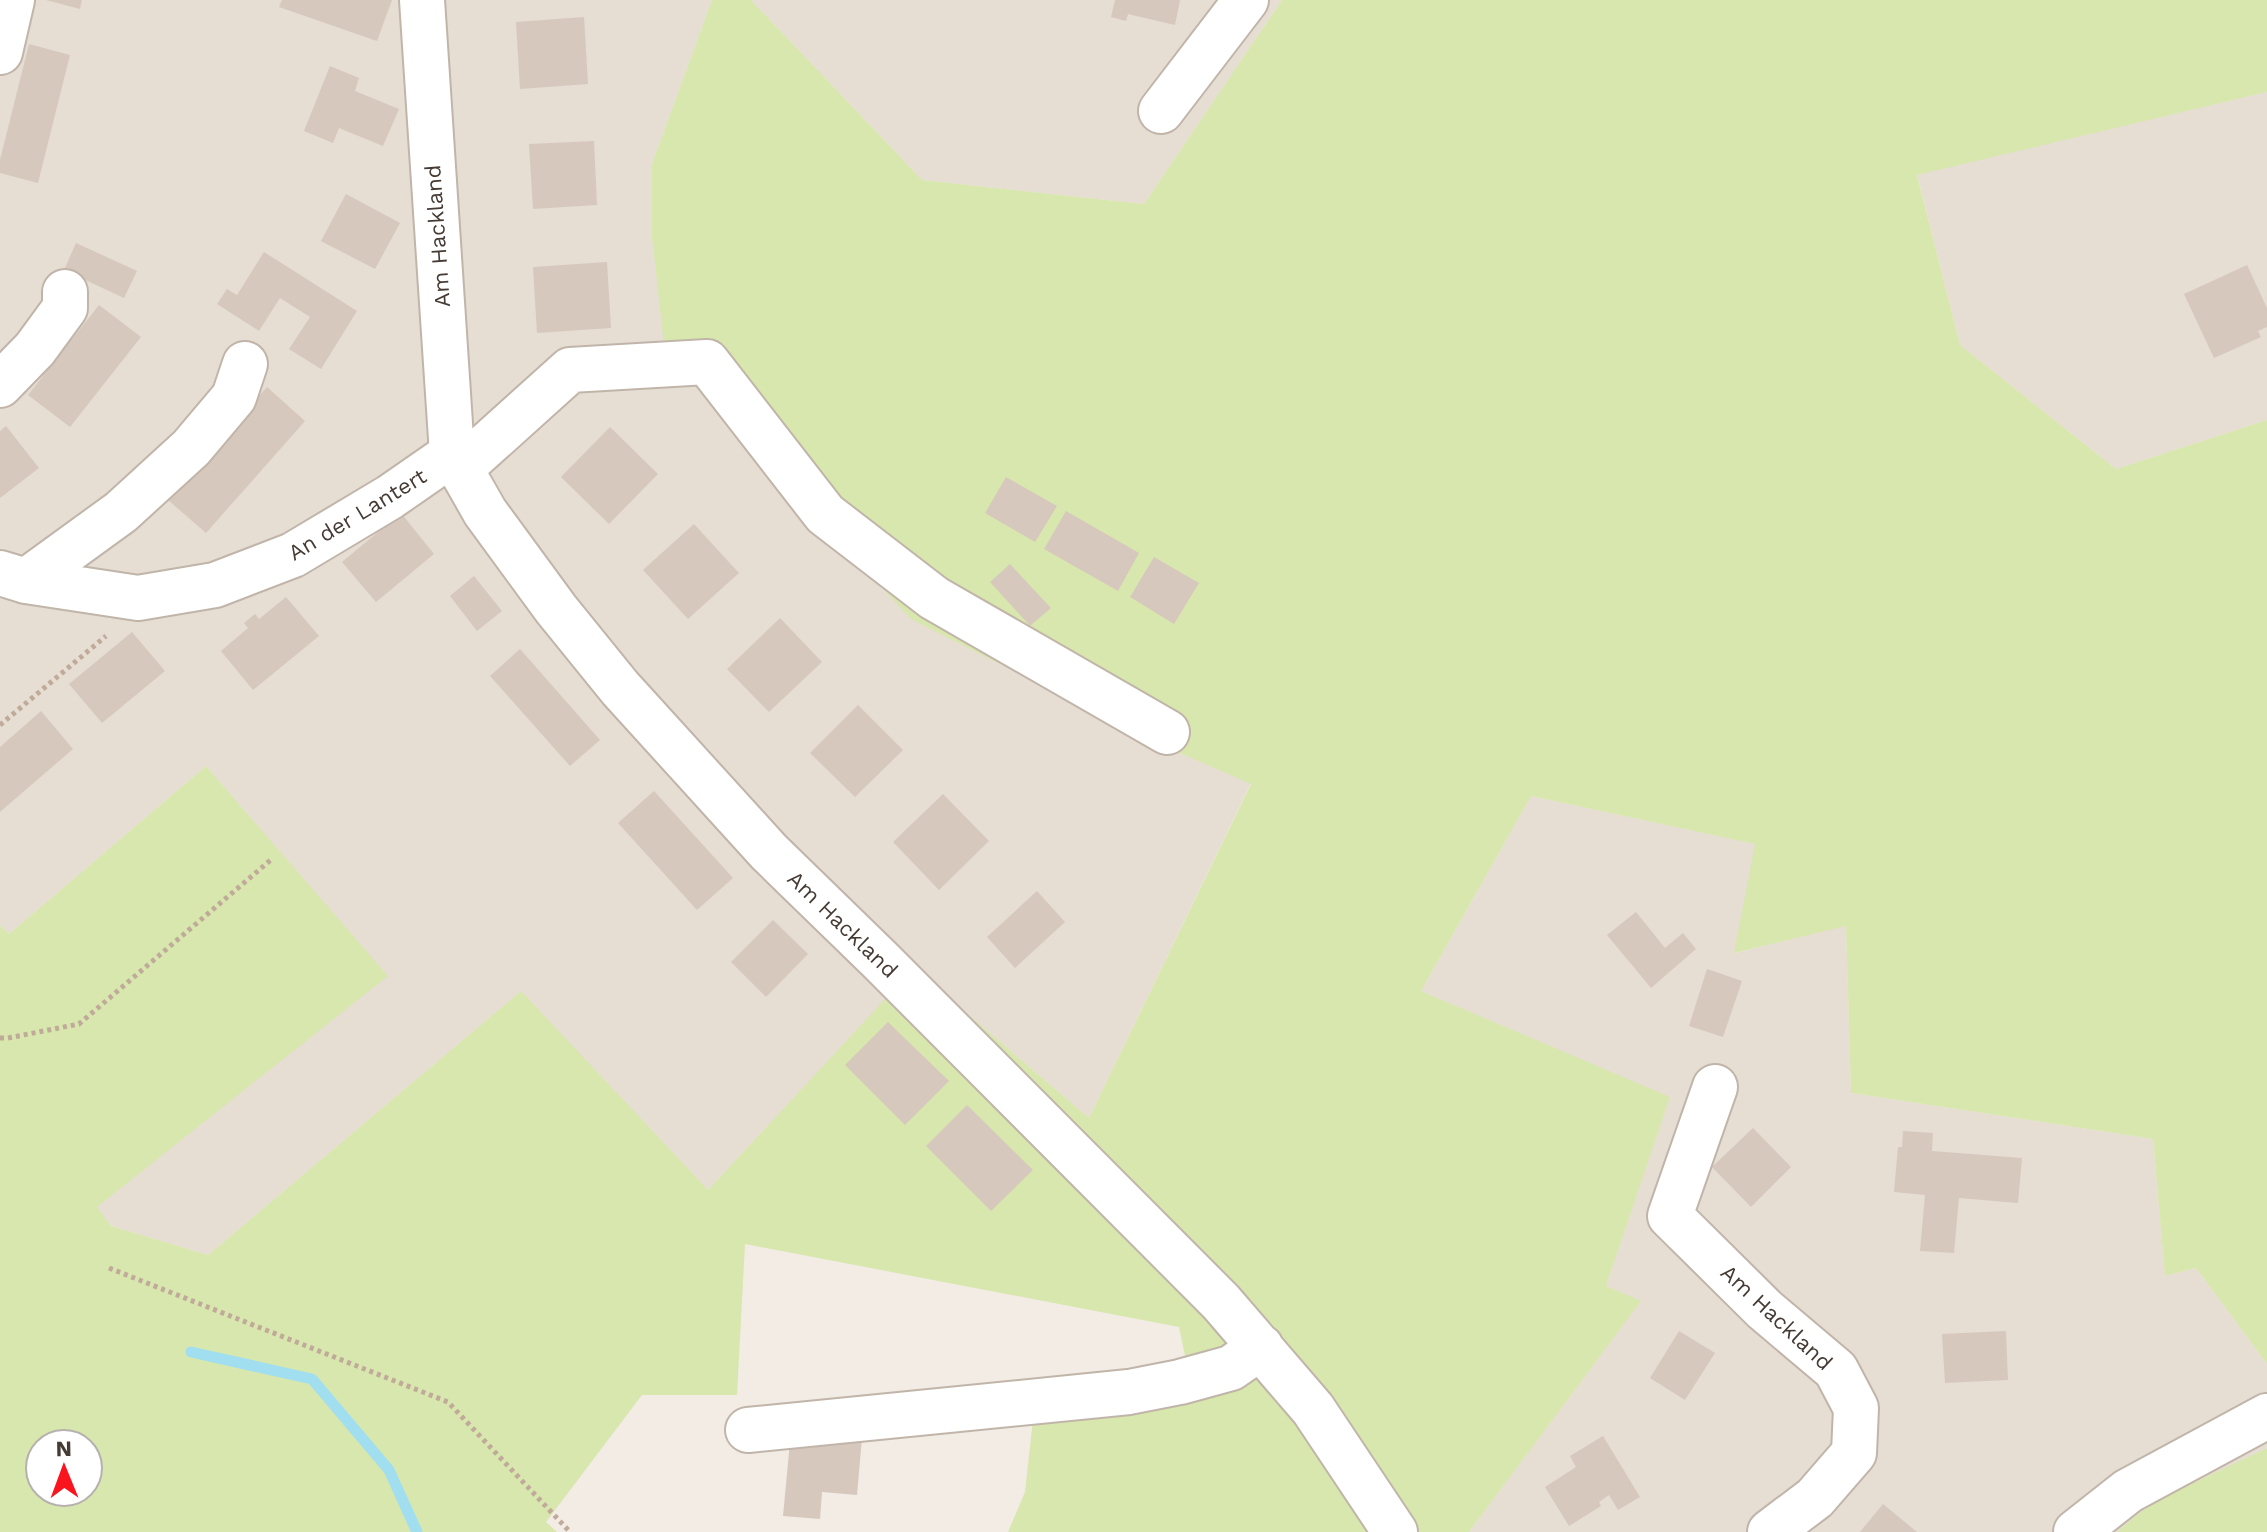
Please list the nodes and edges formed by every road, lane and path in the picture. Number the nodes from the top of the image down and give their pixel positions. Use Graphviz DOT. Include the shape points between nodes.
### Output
graph roads {
  1 [pos="12,0"];
  2 [pos="422,0"];
  3 [pos="1246,0"];
  4 [pos="0,52"];
  5 [pos="1161,111"];
  6 [pos="65,292"];
  7 [pos="245,364"];
  8 [pos="0,385"];
  9 [pos="456,462"];
  10 [pos="13,577"];
  11 [pos="138,598"];
  12 [pos="0,725"];
  13 [pos="1167,732"];
  14 [pos="273,858"];
  15 [pos="0,1038"];
  16 [pos="1715,1087"];
  17 [pos="109,1268"];
  18 [pos="1261,1347"];
  19 [pos="2267,1416"];
  20 [pos="748,1430"];
  21 [pos="570,1532"];
  22 [pos="1395,1532"];
  23 [pos="1770,1532"];
  24 [pos="2076,1532"];
  1 -- 4 [label="street"];
  2 -- 9 [label="street, Am Hackland"];
  3 -- 5 [label="street"];
  6 -- 8 [label="street" via="65,308"];
  7 -- 10 [label="street, An der Lantert" via="234,397 191,448 121,512"];
  9 -- 11 [label="street, An der Lantert" via="293,555 215,585"];
  9 -- 13 [label="street" via="570,370 707,362 825,514 934,598"];
  9 -- 18 [label="street, Am Hackland" via="485,512 556,609 769,852"];
  10 -- 11 [label="street, An der Lantert"];
  11 -- 12 [label="path" via="113,630"];
  14 -- 15 [label="path" via="79,1024"];
  16 -- 23 [label="street, Am Hackland" via="1670,1216 1765,1310 1836,1370 1856,1408 1854,1453 1815,1498"];
  17 -- 21 [label="path" via="448,1402"];
  18 -- 20 [label="street" via="1231,1368 1129,1392"];
  18 -- 22 [label="street, Am Hackland" via="1313,1409"];
  19 -- 24 [label="street" via="2128,1491"];
}
